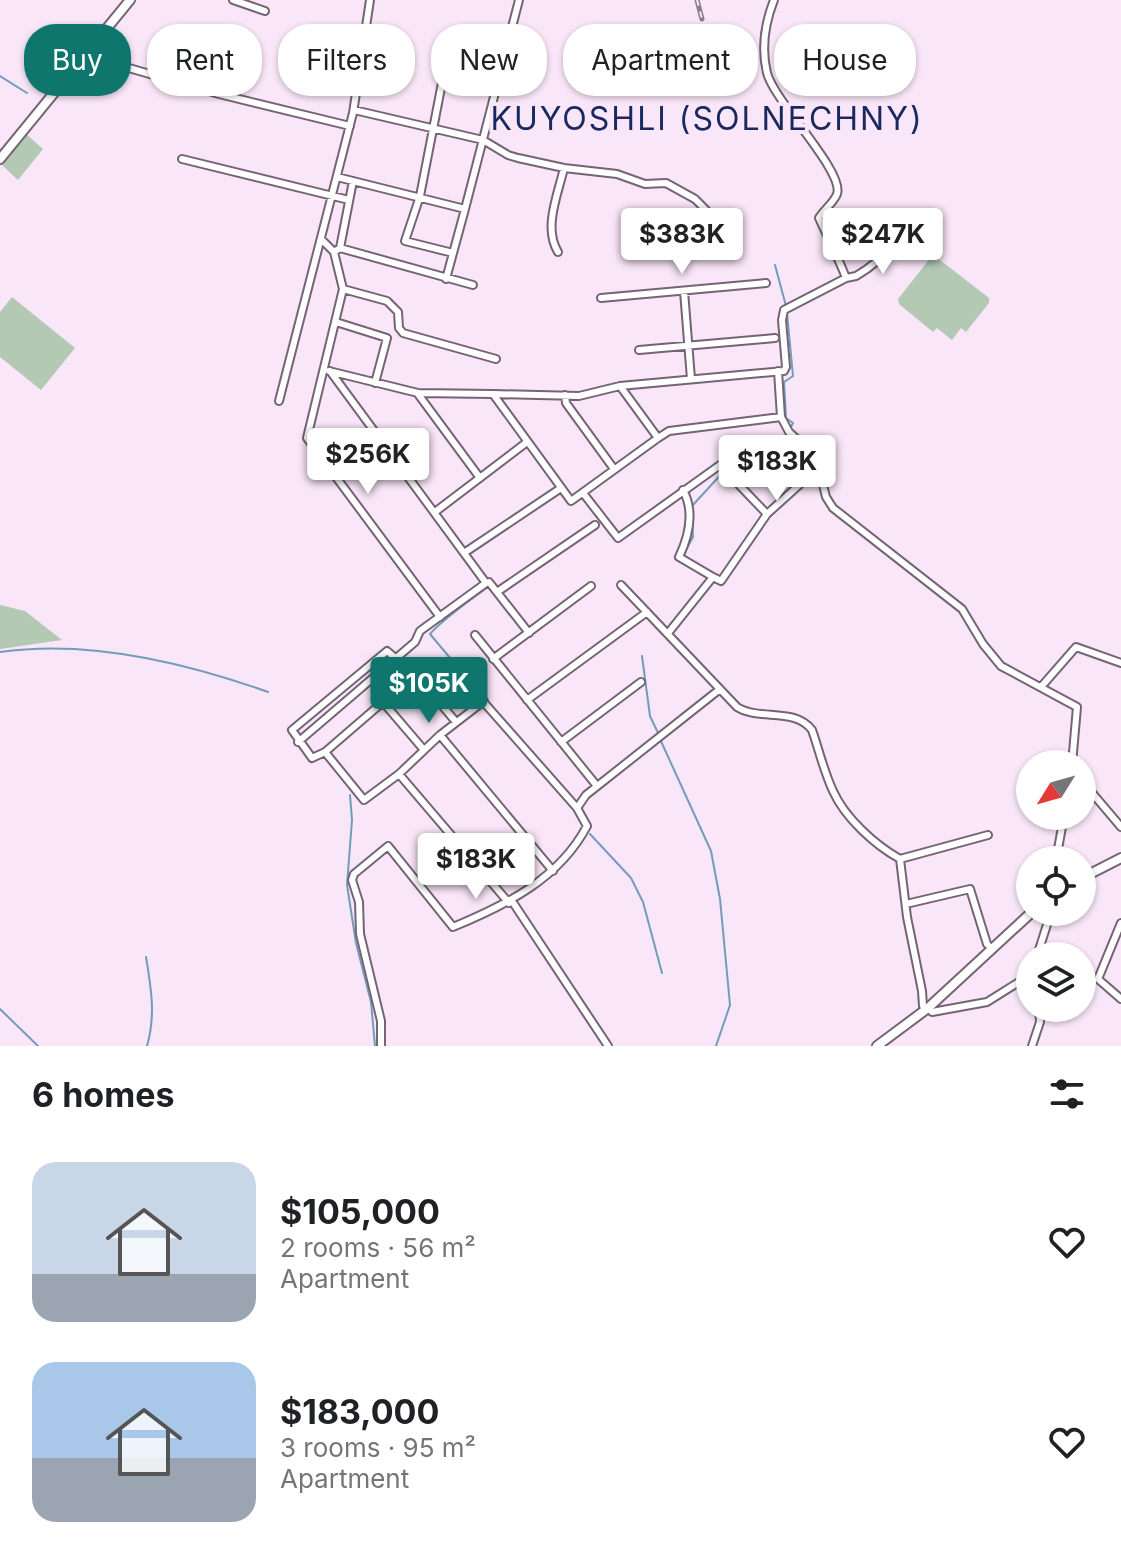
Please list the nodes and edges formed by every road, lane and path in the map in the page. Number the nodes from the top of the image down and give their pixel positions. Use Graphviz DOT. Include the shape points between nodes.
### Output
graph roads {
  1 [pos="130,0"];
  2 [pos="233,0"];
  3 [pos="370,0"];
  4 [pos="519,0"];
  5 [pos="774,0"];
  6 [pos="265,11"];
  7 [pos="110,24"];
  8 [pos="131,69"];
  9 [pos="51,96"];
  10 [pos="440,96"];
  11 [pos="354,110"];
  12 [pos="350,126"];
  13 [pos="434,129"];
  14 [pos="483,140"];
  15 [pos="0,159"];
  16 [pos="182,159"];
  17 [pos="564,168"];
  18 [pos="337,177"];
  19 [pos="353,181"];
  20 [pos="333,196"];
  21 [pos="420,196"];
  22 [pos="349,200"];
  23 [pos="465,209"];
  24 [pos="706,210"];
  25 [pos="322,240"];
  26 [pos="902,241"];
  27 [pos="337,250"];
  28 [pos="558,252"];
  29 [pos="453,253"];
  30 [pos="846,278"];
  31 [pos="446,279"];
  32 [pos="766,283"];
  33 [pos="473,285"];
  34 [pos="343,289"];
  35 [pos="684,291"];
  36 [pos="601,298"];
  37 [pos="336,322"];
  38 [pos="775,338"];
  39 [pos="688,346"];
  40 [pos="639,350"];
  41 [pos="496,359"];
  42 [pos="326,370"];
  43 [pos="778,371"];
  44 [pos="691,379"];
  45 [pos="375,383"];
  46 [pos="620,386"];
  47 [pos="418,393"];
  48 [pos="493,394"];
  49 [pos="565,395"];
  50 [pos="279,401"];
  51 [pos="781,417"];
  52 [pos="658,438"];
  53 [pos="527,442"];
  54 [pos="819,467"];
  55 [pos="614,469"];
  56 [pos="480,478"];
  57 [pos="561,488"];
  58 [pos="683,490"];
  59 [pos="583,493"];
  60 [pos="435,512"];
  61 [pos="767,514"];
  62 [pos="595,525"];
  63 [pos="464,553"];
  64 [pos="713,577"];
  65 [pos="486,583"];
  66 [pos="621,585"];
  67 [pos="591,586"];
  68 [pos="497,592"];
  69 [pos="647,612"];
  70 [pos="440,617"];
  71 [pos="669,632"];
  72 [pos="529,633"];
  73 [pos="475,635"];
  74 [pos="396,659"];
  75 [pos="493,659"];
  76 [pos="1121,663"];
  77 [pos="457,672"];
  78 [pos="413,675"];
  79 [pos="641,682"];
  80 [pos="1041,687"];
  81 [pos="720,689"];
  82 [pos="527,700"];
  83 [pos="484,701"];
  84 [pos="383,702"];
  85 [pos="456,722"];
  86 [pos="440,735"];
  87 [pos="298,742"];
  88 [pos="561,742"];
  89 [pos="424,750"];
  90 [pos="1073,750"];
  91 [pos="325,752"];
  92 [pos="399,774"];
  93 [pos="597,786"];
  94 [pos="1096,798"];
  95 [pos="577,808"];
  96 [pos="1121,827"];
  97 [pos="988,835"];
  98 [pos="1121,858"];
  99 [pos="900,859"];
  100 [pos="553,871"];
  101 [pos="1096,871"];
  102 [pos="510,902"];
  103 [pos="906,904"];
  104 [pos="1121,923"];
  105 [pos="1017,926"];
  106 [pos="992,949"];
  107 [pos="1016,984"];
  108 [pos="1121,999"];
  109 [pos="927,1009"];
  110 [pos="1040,1022"];
  111 [pos="381,1046"];
  112 [pos="608,1046"];
  113 [pos="877,1046"];
  114 [pos="1032,1046"];
  1 -- 7 [label="main road"];
  2 -- 6 [label="street"];
  3 -- 11 [label="street"];
  4 -- 14 [label="street"];
  5 -- 30 [label="street" via="763,49 768,75 837,184 838,195 819,218"];
  8 -- 12 [label="street"];
  9 -- 15 [label="main road"];
  10 -- 13 [label="street"];
  11 -- 12 [label="street"];
  11 -- 13 [label="street"];
  12 -- 18 [label="street"];
  13 -- 14 [label="street"];
  13 -- 21 [label="street"];
  14 -- 17 [label="street" via="508,155"];
  14 -- 23 [label="street"];
  16 -- 20 [label="street"];
  17 -- 24 [label="street" via="617,174 645,184 666,183"];
  17 -- 28 [label="street" via="551,226"];
  18 -- 19 [label="street"];
  18 -- 20 [label="street"];
  19 -- 21 [label="street"];
  19 -- 22 [label="street"];
  20 -- 22 [label="street"];
  20 -- 25 [label="street"];
  21 -- 23 [label="street"];
  21 -- 29 [label="street" via="405,241"];
  22 -- 27 [label="street"];
  23 -- 29 [label="street"];
  25 -- 27 [label="street"];
  25 -- 50 [label="street"];
  26 -- 30 [label="street" via="867,269"];
  27 -- 31 [label="street"];
  27 -- 34 [label="street"];
  29 -- 31 [label="street"];
  30 -- 43 [label="street" via="784,310 786,367"];
  31 -- 33 [label="street"];
  32 -- 35 [label="street"];
  34 -- 37 [label="street"];
  34 -- 41 [label="street" via="387,301 398,312 403,333"];
  35 -- 36 [label="street"];
  35 -- 39 [label="street"];
  37 -- 42 [label="street"];
  37 -- 45 [label="street" via="387,338"];
  38 -- 39 [label="street"];
  39 -- 40 [label="street"];
  39 -- 44 [label="street"];
  42 -- 45 [label="street"];
  42 -- 60 [label="street"];
  42 -- 70 [label="street" via="309,441"];
  43 -- 44 [label="street"];
  43 -- 51 [label="street"];
  44 -- 46 [label="street"];
  45 -- 47 [label="street"];
  46 -- 49 [label="street"];
  46 -- 52 [label="street"];
  47 -- 48 [label="street"];
  47 -- 56 [label="street"];
  48 -- 49 [label="street"];
  48 -- 53 [label="street"];
  49 -- 55 [label="street"];
  51 -- 52 [label="street" via="669,431"];
  51 -- 54 [label="street"];
  52 -- 55 [label="street"];
  53 -- 56 [label="street"];
  53 -- 57 [label="street"];
  54 -- 61 [label="street"];
  54 -- 80 [label="street" via="833,508 962,609 1001,666"];
  55 -- 59 [label="street"];
  56 -- 60 [label="street"];
  57 -- 59 [label="street" via="571,501"];
  57 -- 63 [label="street"];
  58 -- 59 [label="street" via="618,538"];
  58 -- 61 [label="street" via="720,465"];
  58 -- 64 [label="street" via="689,500 689,535 679,557"];
  60 -- 63 [label="street"];
  61 -- 64 [label="street" via="721,581"];
  62 -- 68 [label="street"];
  63 -- 65 [label="street"];
  64 -- 71 [label="street"];
  65 -- 68 [label="street"];
  65 -- 70 [label="street"];
  66 -- 69 [label="street"];
  67 -- 72 [label="street"];
  68 -- 72 [label="street"];
  69 -- 71 [label="street"];
  69 -- 82 [label="street"];
  70 -- 74 [label="street"];
  71 -- 81 [label="street"];
  72 -- 75 [label="street"];
  73 -- 75 [label="street"];
  74 -- 78 [label="street"];
  74 -- 87 [label="street"];
  74 -- 87 [label="street" via="385,652 292,730"];
  75 -- 82 [label="street"];
  76 -- 80 [label="street" via="1076,647"];
  77 -- 83 [label="street"];
  78 -- 84 [label="street"];
  78 -- 85 [label="street"];
  79 -- 88 [label="street"];
  80 -- 90 [label="street" via="1077,708"];
  81 -- 93 [label="street"];
  81 -- 99 [label="street" via="746,712 806,722 845,811 882,849"];
  82 -- 88 [label="street"];
  83 -- 85 [label="street"];
  83 -- 95 [label="street"];
  84 -- 89 [label="street"];
  84 -- 91 [label="street"];
  85 -- 86 [label="street"];
  86 -- 89 [label="street"];
  86 -- 100 [label="street"];
  87 -- 91 [label="street" via="312,758"];
  88 -- 93 [label="street"];
  89 -- 92 [label="street"];
  91 -- 92 [label="street" via="364,800"];
  92 -- 102 [label="street"];
  93 -- 95 [label="street"];
  94 -- 96 [label="street"];
  95 -- 100 [label="street" via="587,826"];
  97 -- 99 [label="street"];
  98 -- 101 [label="main road"];
  99 -- 103 [label="street"];
  100 -- 102 [label="street"];
  102 -- 111 [label="street" via="453,927 388,846 354,874"];
  102 -- 112 [label="street"];
  103 -- 106 [label="street" via="970,889"];
  103 -- 109 [label="street"];
  104 -- 108 [label="street" via="1098,979"];
  105 -- 106 [label="main road"];
  106 -- 109 [label="main road"];
  107 -- 109 [label="street" via="987,1002"];
  109 -- 113 [label="main road"];
  110 -- 114 [label="street"];
}
